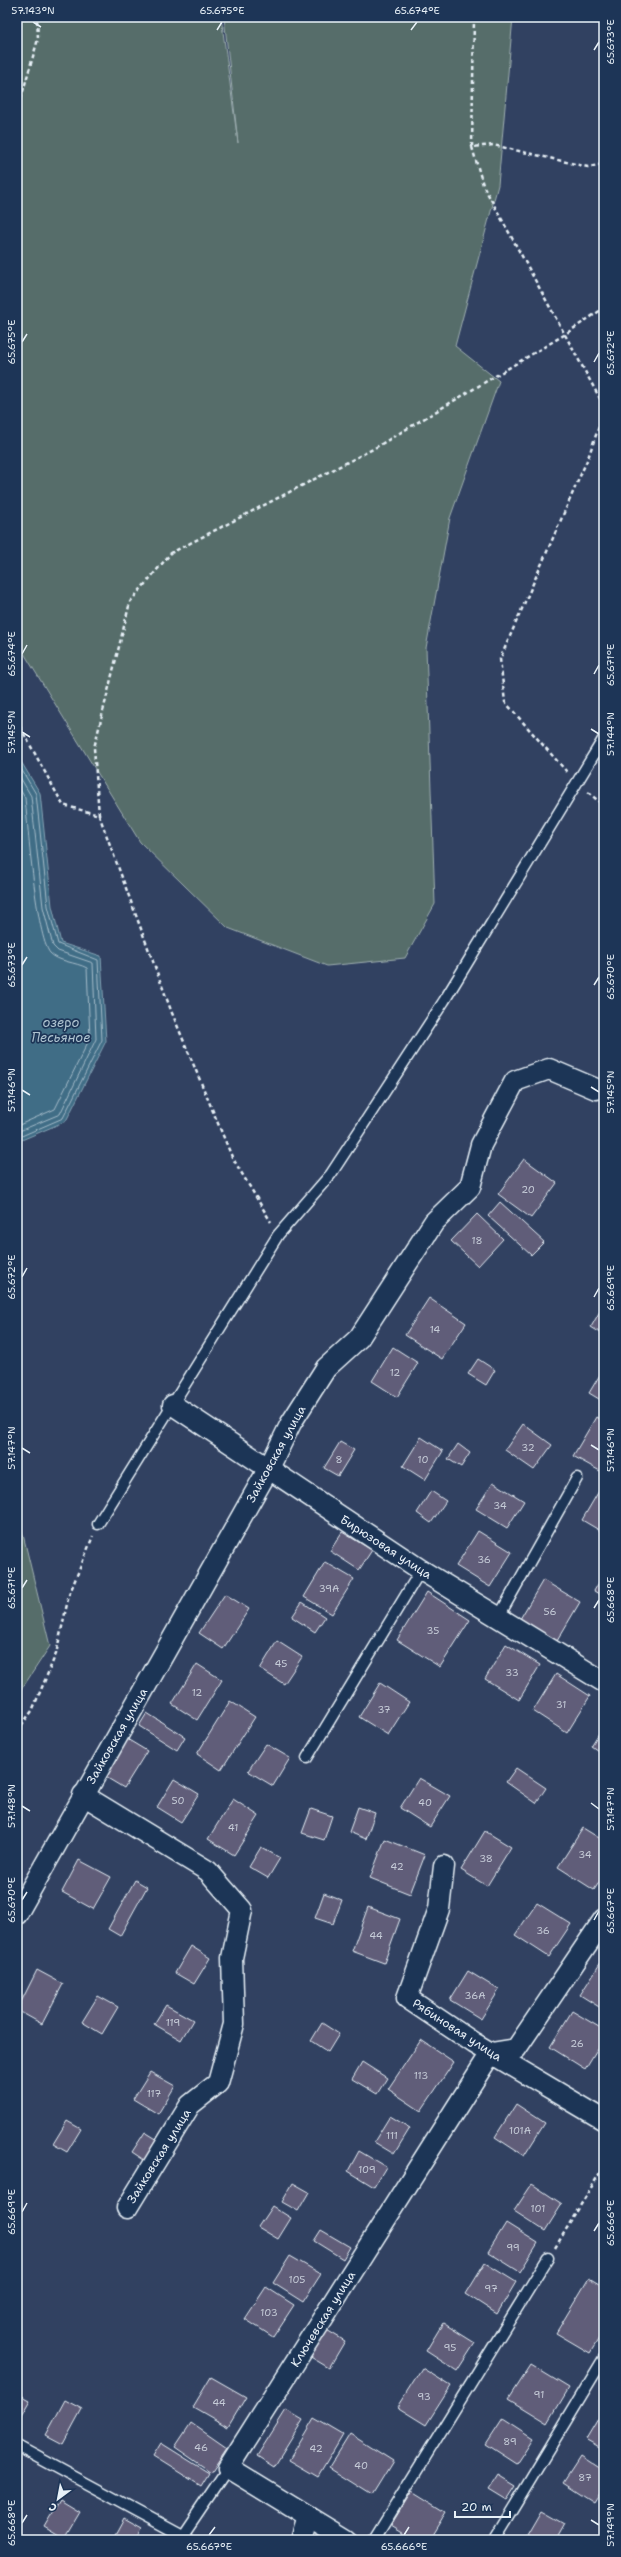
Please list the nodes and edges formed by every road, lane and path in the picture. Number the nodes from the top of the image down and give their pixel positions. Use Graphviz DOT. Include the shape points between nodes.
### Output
graph roads {
  1 [pos="37,17"];
  2 [pos="474,17"];
  3 [pos="17,112"];
  4 [pos="472,147"];
  5 [pos="604,164"];
  6 [pos="604,308"];
  7 [pos="564,335"];
  8 [pos="604,406"];
  9 [pos="604,412"];
  10 [pos="17,721"];
  11 [pos="604,738"];
  12 [pos="577,782"];
  13 [pos="604,806"];
  14 [pos="99,815"];
  15 [pos="604,914"];
  16 [pos="604,917"];
  17 [pos="601,1087"];
  18 [pos="278,1235"];
  19 [pos="173,1405"];
  20 [pos="269,1468"];
  21 [pos="577,1478"];
  22 [pos="98,1524"];
  23 [pos="422,1570"];
  24 [pos="498,1618"];
  25 [pos="604,1682"];
  26 [pos="17,1731"];
  27 [pos="308,1758"];
  28 [pos="83,1795"];
  29 [pos="444,1866"];
  30 [pos="17,1914"];
  31 [pos="604,1919"];
  32 [pos="491,2053"];
  33 [pos="604,2120"];
  34 [pos="604,2166"];
  35 [pos="127,2208"];
  36 [pos="548,2258"];
  37 [pos="604,2358"];
  38 [pos="17,2446"];
  39 [pos="228,2468"];
  40 [pos="308,2517"];
  41 [pos="186,2538"];
  42 [pos="301,2540"];
  43 [pos="346,2540"];
  44 [pos="374,2540"];
  45 [pos="494,2540"];
  1 -- 3 [label="path" via="38,39"];
  2 -- 4 [label="path"];
  4 -- 5 [label="path" via="493,145 588,167"];
  4 -- 7 [label="path" via="482,185"];
  6 -- 7 [label="path"];
  7 -- 8 [label="path"];
  7 -- 14 [label="path" via="372,449 171,553 130,602 94,748"];
  9 -- 12 [label="path" via="588,458 500,659 505,702"];
  10 -- 14 [label="path" via="63,805"];
  11 -- 12 [label="lane"];
  12 -- 13 [label="path"];
  12 -- 18 [label="lane" via="444,1001 331,1174"];
  14 -- 18 [label="path" via="172,1013 232,1157"];
  15 -- 16 [label="path"];
  17 -- 20 [label="street, Зайковская улица" via="548,1069 515,1081 481,1145 470,1187 434,1222 359,1338 326,1368 291,1422"];
  18 -- 19 [label="lane"];
  19 -- 20 [label="street, Бирюзовая улица"];
  19 -- 22 [label="lane"];
  20 -- 23 [label="street, Бирюзовая улица"];
  20 -- 28 [label="street, Зайковская улица"];
  21 -- 24 [label="lane"];
  22 -- 26 [label="path" via="69,1595 56,1654 32,1711"];
  23 -- 24 [label="street, Бирюзовая улица"];
  23 -- 27 [label="lane"];
  24 -- 25 [label="street, Бирюзовая улица"];
  28 -- 30 [label="street, Зайковская улица"];
  28 -- 35 [label="street, Зайковская улица" via="208,1871 242,1910 232,1958 234,2024 218,2083 190,2105"];
  29 -- 32 [label="street, Рябиновая улица" via="439,1909 407,1998"];
  31 -- 32 [label="street" via="516,2049"];
  32 -- 33 [label="street, Рябиновая улица"];
  32 -- 39 [label="street, Ключевская улица"];
  34 -- 36 [label="path"];
  36 -- 44 [label="lane"];
  37 -- 45 [label="lane"];
  38 -- 41 [label="lane"];
  39 -- 40 [label="street"];
  39 -- 41 [label="lane"];
  40 -- 42 [label="street"];
  40 -- 43 [label="street"];
}
